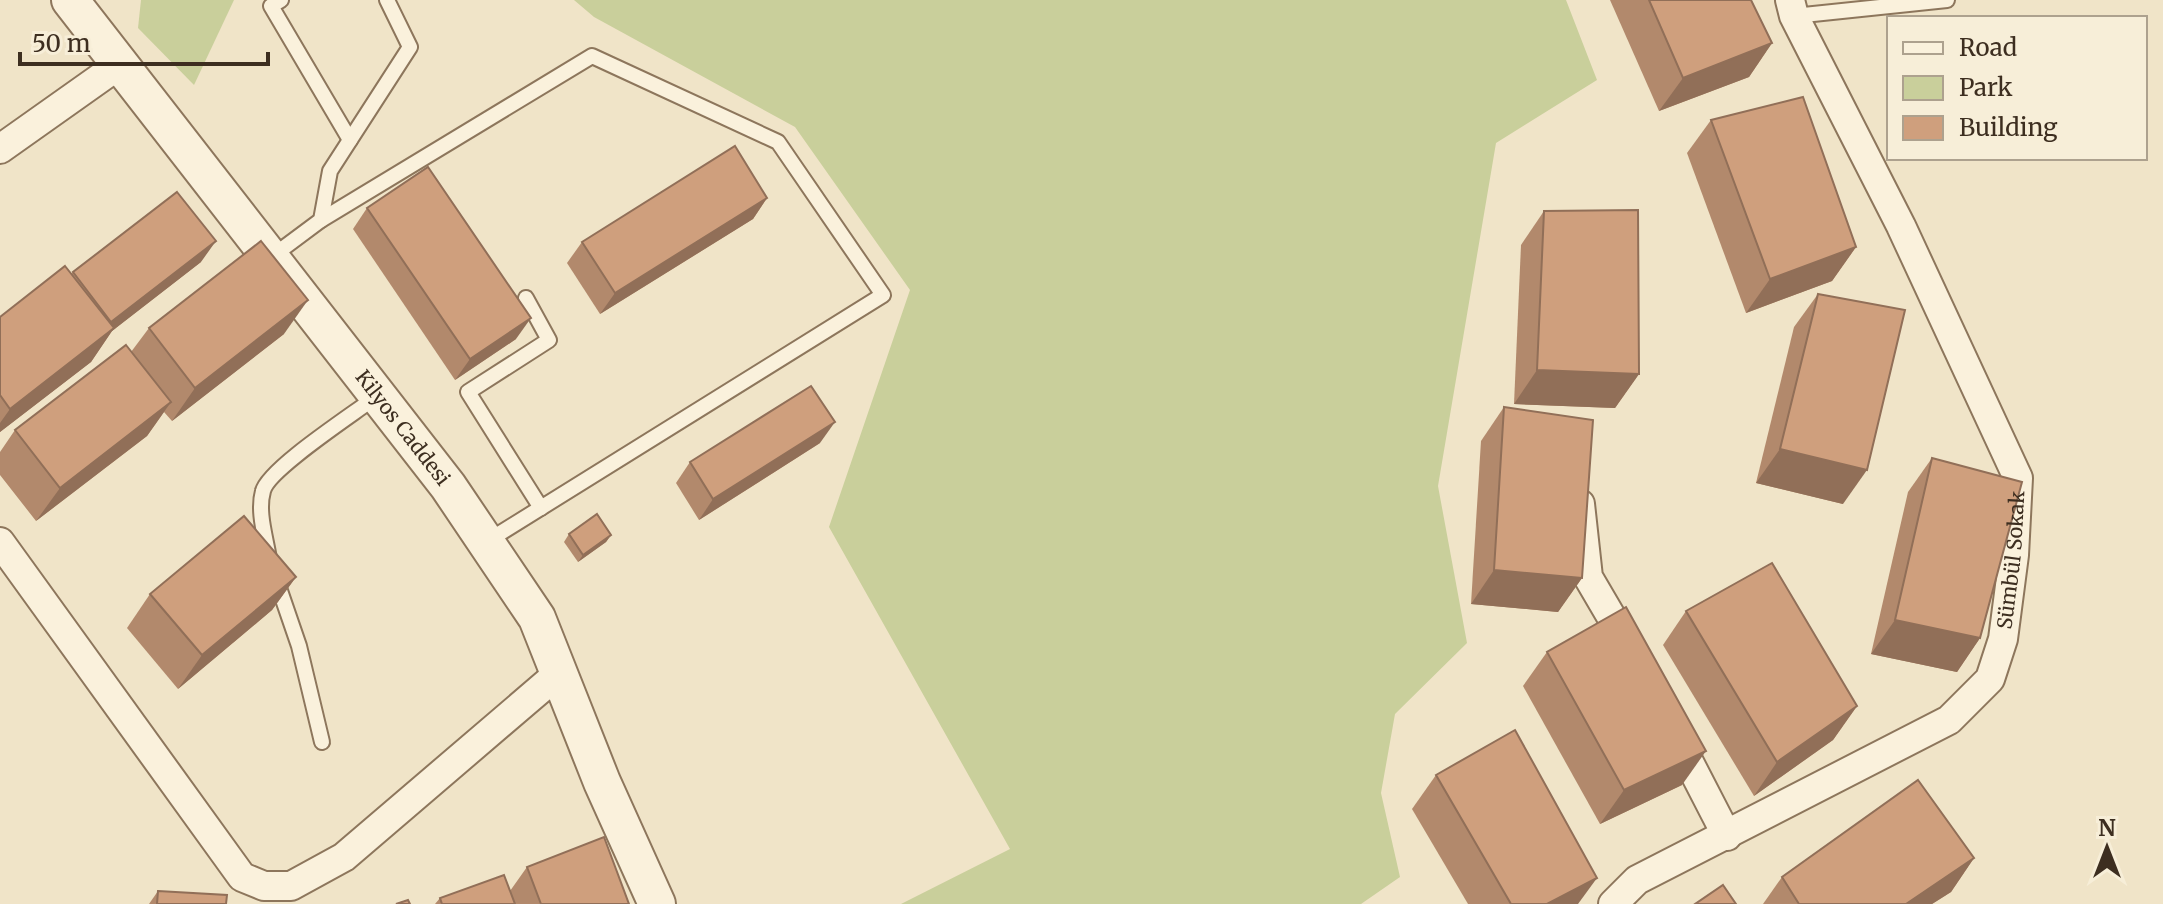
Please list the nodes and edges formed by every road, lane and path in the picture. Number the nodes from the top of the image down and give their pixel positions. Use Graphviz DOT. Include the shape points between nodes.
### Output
graph roads {
  1 [pos="70,0"];
  2 [pos="281,0"];
  3 [pos="387,0"];
  4 [pos="1947,0"];
  5 [pos="1792,8"];
  6 [pos="120,64"];
  7 [pos="350,140"];
  8 [pos="0,149"];
  9 [pos="321,220"];
  10 [pos="270,258"];
  11 [pos="526,298"];
  12 [pos="378,396"];
  13 [pos="1578,479"];
  14 [pos="541,508"];
  15 [pos="0,542"];
  16 [pos="486,542"];
  17 [pos="1640,666"];
  18 [pos="559,673"];
  19 [pos="1667,718"];
  20 [pos="322,742"];
  21 [pos="1727,836"];
  22 [pos="240,890"];
  23 [pos="291,895"];
  24 [pos="657,904"];
  25 [pos="1613,904"];
  1 -- 6 [label="street, Kilyos Caddesi"];
  2 -- 7 [label="lane" via="271,6"];
  3 -- 7 [label="lane" via="410,47"];
  4 -- 5 [label="lane"];
  5 -- 21 [label="street, Sümbül Sokak" via="2018,478 2014,555 2003,639 1990,679 1949,720"];
  6 -- 8 [label="street"];
  6 -- 10 [label="street, Kilyos Caddesi"];
  7 -- 9 [label="lane" via="330,171"];
  9 -- 10 [label="lane"];
  9 -- 14 [label="lane" via="592,56 778,142 883,295"];
  10 -- 12 [label="street, Kilyos Caddesi"];
  11 -- 14 [label="lane" via="549,340 468,392"];
  12 -- 16 [label="street, Kilyos Caddesi"];
  12 -- 20 [label="lane" via="280,468 263,487 269,558 299,646"];
  13 -- 17 [label="street" via="1588,577"];
  14 -- 16 [label="lane"];
  15 -- 22 [label="street"];
  16 -- 18 [label="street, Kilyos Caddesi" via="537,618"];
  18 -- 23 [label="street" via="344,857"];
  18 -- 24 [label="street, Kilyos Caddesi"];
  19 -- 21 [label="street"];
  21 -- 25 [label="street, Sümbül Sokak" via="1637,880"];
  22 -- 23 [label="street" via="264,886"];
}
